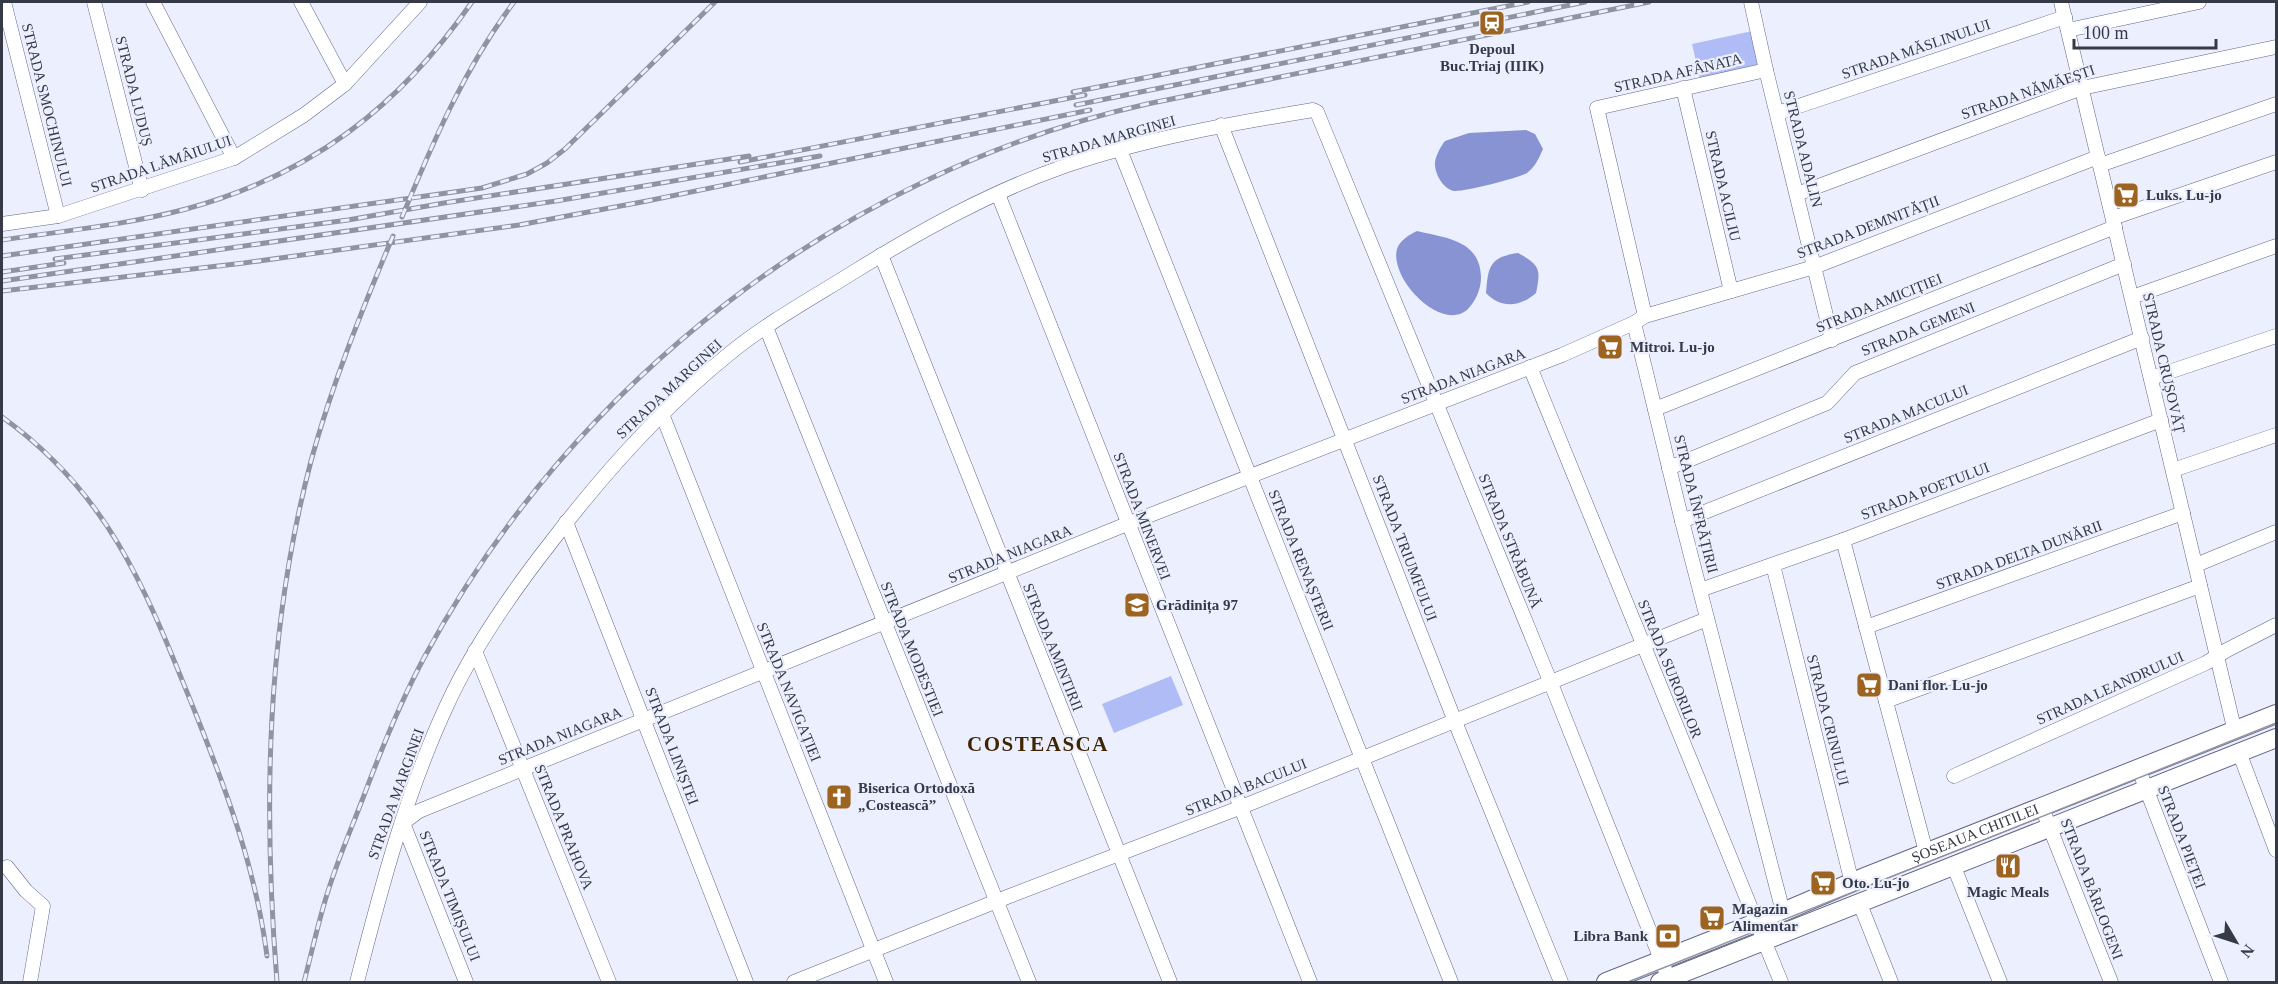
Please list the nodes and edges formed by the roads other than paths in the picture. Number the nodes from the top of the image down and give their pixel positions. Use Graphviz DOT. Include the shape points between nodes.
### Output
graph roads {
  1 [pos="4,2"];
  2 [pos="94,2"];
  3 [pos="153,2"];
  4 [pos="301,2"];
  5 [pos="420,2"];
  6 [pos="1751,2"];
  7 [pos="2061,2"];
  8 [pos="2199,2"];
  9 [pos="2066,23"];
  10 [pos="2277,47"];
  11 [pos="1766,70"];
  12 [pos="345,84"];
  13 [pos="1683,88"];
  14 [pos="2082,88"];
  15 [pos="2277,104"];
  16 [pos="1597,108"];
  17 [pos="1317,112"];
  18 [pos="1778,113"];
  19 [pos="1221,125"];
  20 [pos="1120,150"];
  21 [pos="234,158"];
  22 [pos="2099,161"];
  23 [pos="2277,162"];
  24 [pos="142,190"];
  25 [pos="998,194"];
  26 [pos="1797,194"];
  27 [pos="58,216"];
  28 [pos="2114,223"];
  29 [pos="2,224"];
  30 [pos="2277,246"];
  31 [pos="881,255"];
  32 [pos="2124,264"];
  33 [pos="1814,267"];
  34 [pos="1731,291"];
  35 [pos="2132,297"];
  36 [pos="1639,320"];
  37 [pos="766,327"];
  38 [pos="2277,336"];
  39 [pos="2142,338"];
  40 [pos="1832,340"];
  41 [pos="1530,367"];
  42 [pos="2151,378"];
  43 [pos="1436,403"];
  44 [pos="1656,409"];
  45 [pos="662,414"];
  46 [pos="2161,420"];
  47 [pos="2277,435"];
  48 [pos="1344,439"];
  49 [pos="1669,468"];
  50 [pos="2173,470"];
  51 [pos="1250,477"];
  52 [pos="2183,513"];
  53 [pos="1682,521"];
  54 [pos="566,522"];
  55 [pos="1127,524"];
  56 [pos="2277,532"];
  57 [pos="1843,540"];
  58 [pos="1773,565"];
  59 [pos="2196,565"];
  60 [pos="1006,574"];
  61 [pos="2200,586"];
  62 [pos="1700,590"];
  63 [pos="1707,619"];
  64 [pos="884,623"];
  65 [pos="2277,626"];
  66 [pos="1866,627"];
  67 [pos="1642,644"];
  68 [pos="475,651"];
  69 [pos="2217,656"];
  70 [pos="764,673"];
  71 [pos="1550,681"];
  72 [pos="1886,702"];
  73 [pos="2277,714"];
  74 [pos="644,720"];
  75 [pos="1455,720"];
  76 [pos="2235,732"];
  77 [pos="2277,738"];
  78 [pos="2239,752"];
  79 [pos="1362,758"];
  80 [pos="522,768"];
  81 [pos="2139,770"];
  82 [pos="1954,776"];
  83 [pos="2145,789"];
  84 [pos="1239,808"];
  85 [pos="2042,808"];
  86 [pos="403,823"];
  87 [pos="2050,828"];
  88 [pos="2277,850"];
  89 [pos="1926,852"];
  90 [pos="1119,855"];
  91 [pos="7,867"];
  92 [pos="1954,867"];
  93 [pos="1852,883"];
  94 [pos="997,902"];
  95 [pos="1860,904"];
  96 [pos="1783,912"];
  97 [pos="1758,923"];
  98 [pos="1765,940"];
  99 [pos="873,951"];
  100 [pos="1665,975"];
  101 [pos="30,982"];
  102 [pos="357,982"];
  103 [pos="466,982"];
  104 [pos="609,982"];
  105 [pos="747,982"];
  106 [pos="794,982"];
  107 [pos="886,982"];
  108 [pos="1029,982"];
  109 [pos="1170,982"];
  110 [pos="1310,982"];
  111 [pos="1451,982"];
  112 [pos="1561,982"];
  113 [pos="1606,982"];
  114 [pos="1781,982"];
  115 [pos="1891,982"];
  116 [pos="2000,982"];
  117 [pos="2111,982"];
  118 [pos="2221,982"];
  1 -- 27 [label="street, STRADA SMOCHINULUI"];
  2 -- 24 [label="street, STRADA LUDUȘ"];
  3 -- 21 [label="street"];
  4 -- 12 [label="street"];
  5 -- 12 [label="street, STRADA LĂMÂIULUI"];
  6 -- 11 [label="street, STRADA ADALIN"];
  7 -- 9 [label="street, STRADA CRUȘOVĂȚ"];
  8 -- 9 [label="street, STRADA MĂSLINULUI"];
  9 -- 14 [label="street, STRADA CRUȘOVĂȚ"];
  9 -- 18 [label="street, STRADA MĂSLINULUI"];
  10 -- 14 [label="street, STRADA NĂMĂEȘTI"];
  11 -- 13 [label="street, STRADA AFÂNATA"];
  11 -- 18 [label="street, STRADA ADALIN"];
  12 -- 21 [label="street, STRADA LĂMÂIULUI" via="304,115"];
  13 -- 16 [label="street, STRADA AFÂNATA"];
  13 -- 34 [label="street, STRADA ACILIU"];
  14 -- 22 [label="street, STRADA CRUȘOVĂȚ"];
  14 -- 26 [label="street, STRADA NĂMĂEȘTI"];
  15 -- 22 [label="street, STRADA DEMNITĂȚII"];
  16 -- 36 [label="street, STRADA ÎNFRĂȚIRII"];
  17 -- 19 [label="street, STRADA MARGINEI"];
  17 -- 43 [label="street, STRADA STRĂBUNĂ"];
  18 -- 26 [label="street, STRADA ADALIN"];
  19 -- 20 [label="street, STRADA MARGINEI"];
  19 -- 48 [label="street, STRADA TRIUMFULUI"];
  20 -- 25 [label="street, STRADA MARGINEI" via="1062,167"];
  20 -- 51 [label="street, STRADA RENAȘTERII"];
  21 -- 24 [label="street, STRADA LĂMÂIULUI"];
  22 -- 28 [label="street, STRADA CRUȘOVĂȚ"];
  22 -- 33 [label="street, STRADA DEMNITĂȚII"];
  23 -- 28 [label="street, STRADA AMICIȚIEI"];
  24 -- 27 [label="street, STRADA LĂMÂIULUI"];
  25 -- 31 [label="street, STRADA MARGINEI"];
  25 -- 55 [label="street, STRADA MINERVEI"];
  26 -- 33 [label="street, STRADA ADALIN"];
  27 -- 29 [label="street, STRADA LĂMÂIULUI"];
  28 -- 32 [label="street, STRADA CRUȘOVĂȚ"];
  28 -- 40 [label="street, STRADA AMICIȚIEI"];
  30 -- 35 [label="street"];
  31 -- 37 [label="street, STRADA MARGINEI"];
  31 -- 60 [label="street, STRADA AMINTIRII"];
  32 -- 35 [label="street, STRADA CRUȘOVĂȚ"];
  32 -- 49 [label="street, STRADA GEMENI" via="1855,373 1827,403"];
  33 -- 34 [label="street, STRADA DEMNITĂȚII"];
  33 -- 40 [label="street, STRADA ADALIN"];
  34 -- 36 [label="street, STRADA DEMNITĂȚII"];
  35 -- 39 [label="street, STRADA CRUȘOVĂȚ"];
  36 -- 41 [label="street, STRADA NIAGARA"];
  36 -- 44 [label="street, STRADA ÎNFRĂȚIRII"];
  37 -- 45 [label="street, STRADA MARGINEI" via="730,353"];
  37 -- 64 [label="street, STRADA MODESTIEI"];
  38 -- 42 [label="street"];
  39 -- 42 [label="street, STRADA CRUȘOVĂȚ"];
  39 -- 53 [label="street, STRADA MACULUI"];
  40 -- 44 [label="street, STRADA AMICIȚIEI"];
  41 -- 43 [label="street, STRADA NIAGARA"];
  41 -- 67 [label="street, STRADA SURORILOR"];
  42 -- 46 [label="street, STRADA CRUȘOVĂȚ"];
  43 -- 48 [label="street, STRADA NIAGARA"];
  43 -- 71 [label="street, STRADA STRĂBUNĂ"];
  44 -- 49 [label="street, STRADA ÎNFRĂȚIRII"];
  45 -- 54 [label="street, STRADA MARGINEI"];
  45 -- 70 [label="street, STRADA NAVIGAȚIEI"];
  46 -- 50 [label="street, STRADA CRUȘOVĂȚ"];
  46 -- 57 [label="street, STRADA POETULUI"];
  47 -- 50 [label="street"];
  48 -- 51 [label="street, STRADA NIAGARA"];
  48 -- 75 [label="street, STRADA TRIUMFULUI"];
  49 -- 53 [label="street, STRADA ÎNFRĂȚIRII"];
  50 -- 52 [label="street, STRADA CRUȘOVĂȚ"];
  51 -- 55 [label="street, STRADA NIAGARA"];
  51 -- 79 [label="street, STRADA RENAȘTERII"];
  52 -- 59 [label="street, STRADA CRUȘOVĂȚ"];
  52 -- 66 [label="street, STRADA DELTA DUNĂRII"];
  53 -- 62 [label="street, STRADA ÎNFRĂȚIRII"];
  54 -- 68 [label="street, STRADA MARGINEI"];
  54 -- 74 [label="street, STRADA LINIȘTEI"];
  55 -- 60 [label="street, STRADA NIAGARA"];
  55 -- 84 [label="street, STRADA MINERVEI"];
  56 -- 59 [label="street"];
  57 -- 58 [label="street, STRADA POETULUI"];
  57 -- 66 [label="street"];
  58 -- 62 [label="street, STRADA POETULUI"];
  58 -- 93 [label="street, STRADA CRINULUI"];
  59 -- 61 [label="street, STRADA CRUȘOVĂȚ"];
  60 -- 64 [label="street, STRADA NIAGARA"];
  60 -- 90 [label="street, STRADA AMINTIRII"];
  61 -- 69 [label="street, STRADA CRUȘOVĂȚ"];
  61 -- 72 [label="street"];
  62 -- 63 [label="street, STRADA ÎNFRĂȚIRII"];
  63 -- 67 [label="street, STRADA BACULUI"];
  63 -- 96 [label="street, STRADA ÎNFRĂȚIRII"];
  64 -- 70 [label="street, STRADA NIAGARA"];
  64 -- 94 [label="street, STRADA MODESTIEI"];
  65 -- 69 [label="street, STRADA LEANDRULUI"];
  66 -- 72 [label="street"];
  67 -- 71 [label="street, STRADA BACULUI"];
  67 -- 97 [label="street, STRADA SURORILOR"];
  68 -- 80 [label="street, STRADA PRAHOVA"];
  68 -- 86 [label="street, STRADA MARGINEI" via="424,757"];
  69 -- 76 [label="street, STRADA CRUȘOVĂȚ"];
  69 -- 82 [label="street, STRADA LEANDRULUI"];
  70 -- 74 [label="street, STRADA NIAGARA"];
  70 -- 99 [label="street, STRADA NAVIGAȚIEI"];
  71 -- 75 [label="street, STRADA BACULUI"];
  71 -- 100 [label="street, STRADA STRĂBUNĂ"];
  72 -- 89 [label="street"];
  73 -- 76 [label="main road, ȘOSEAUA CHITILEI"];
  74 -- 80 [label="street, STRADA NIAGARA"];
  74 -- 105 [label="street, STRADA LINIȘTEI"];
  75 -- 79 [label="street, STRADA BACULUI"];
  75 -- 112 [label="street, STRADA TRIUMFULUI"];
  76 -- 81 [label="main road, ȘOSEAUA CHITILEI"];
  77 -- 78 [label="main road, ȘOSEAUA CHITILEI"];
  78 -- 83 [label="main road, ȘOSEAUA CHITILEI"];
  78 -- 88 [label="street"];
  79 -- 84 [label="street, STRADA BACULUI"];
  79 -- 111 [label="street, STRADA RENAȘTERII"];
  80 -- 86 [label="street, STRADA NIAGARA" via="419,811"];
  80 -- 104 [label="street, STRADA PRAHOVA"];
  81 -- 83 [label="street, STRADA PIEȚEI"];
  81 -- 85 [label="main road, ȘOSEAUA CHITILEI"];
  83 -- 87 [label="main road, ȘOSEAUA CHITILEI"];
  83 -- 118 [label="street, STRADA PIEȚEI"];
  84 -- 90 [label="street, STRADA BACULUI"];
  84 -- 110 [label="street, STRADA MINERVEI"];
  85 -- 87 [label="street, STRADA BÂRLOGENI"];
  85 -- 89 [label="main road, ȘOSEAUA CHITILEI"];
  86 -- 102 [label="street, STRADA MARGINEI"];
  86 -- 103 [label="street, STRADA TIMIȘULUI"];
  87 -- 92 [label="main road, ȘOSEAUA CHITILEI"];
  87 -- 117 [label="street, STRADA BÂRLOGENI"];
  89 -- 93 [label="main road, ȘOSEAUA CHITILEI"];
  90 -- 94 [label="street, STRADA BACULUI"];
  90 -- 109 [label="street, STRADA AMINTIRII"];
  91 -- 101 [label="street" via="43,906"];
  92 -- 95 [label="main road, ȘOSEAUA CHITILEI"];
  92 -- 116 [label="street"];
  93 -- 96 [label="main road, ȘOSEAUA CHITILEI"];
  94 -- 99 [label="street, STRADA BACULUI"];
  94 -- 108 [label="street, STRADA MODESTIEI"];
  95 -- 98 [label="main road, ȘOSEAUA CHITILEI"];
  95 -- 115 [label="street"];
  96 -- 97 [label="main road, ȘOSEAUA CHITILEI"];
  97 -- 98 [label="street, STRADA SURORILOR"];
  97 -- 100 [label="main road, ȘOSEAUA CHITILEI"];
  98 -- 100 [label="main road, ȘOSEAUA CHITILEI"];
  98 -- 114 [label="street, STRADA SURORILOR"];
  99 -- 106 [label="street, STRADA BACULUI"];
  99 -- 107 [label="street, STRADA NAVIGAȚIEI"];
  100 -- 113 [label="main road, ȘOSEAUA CHITILEI"];
}
